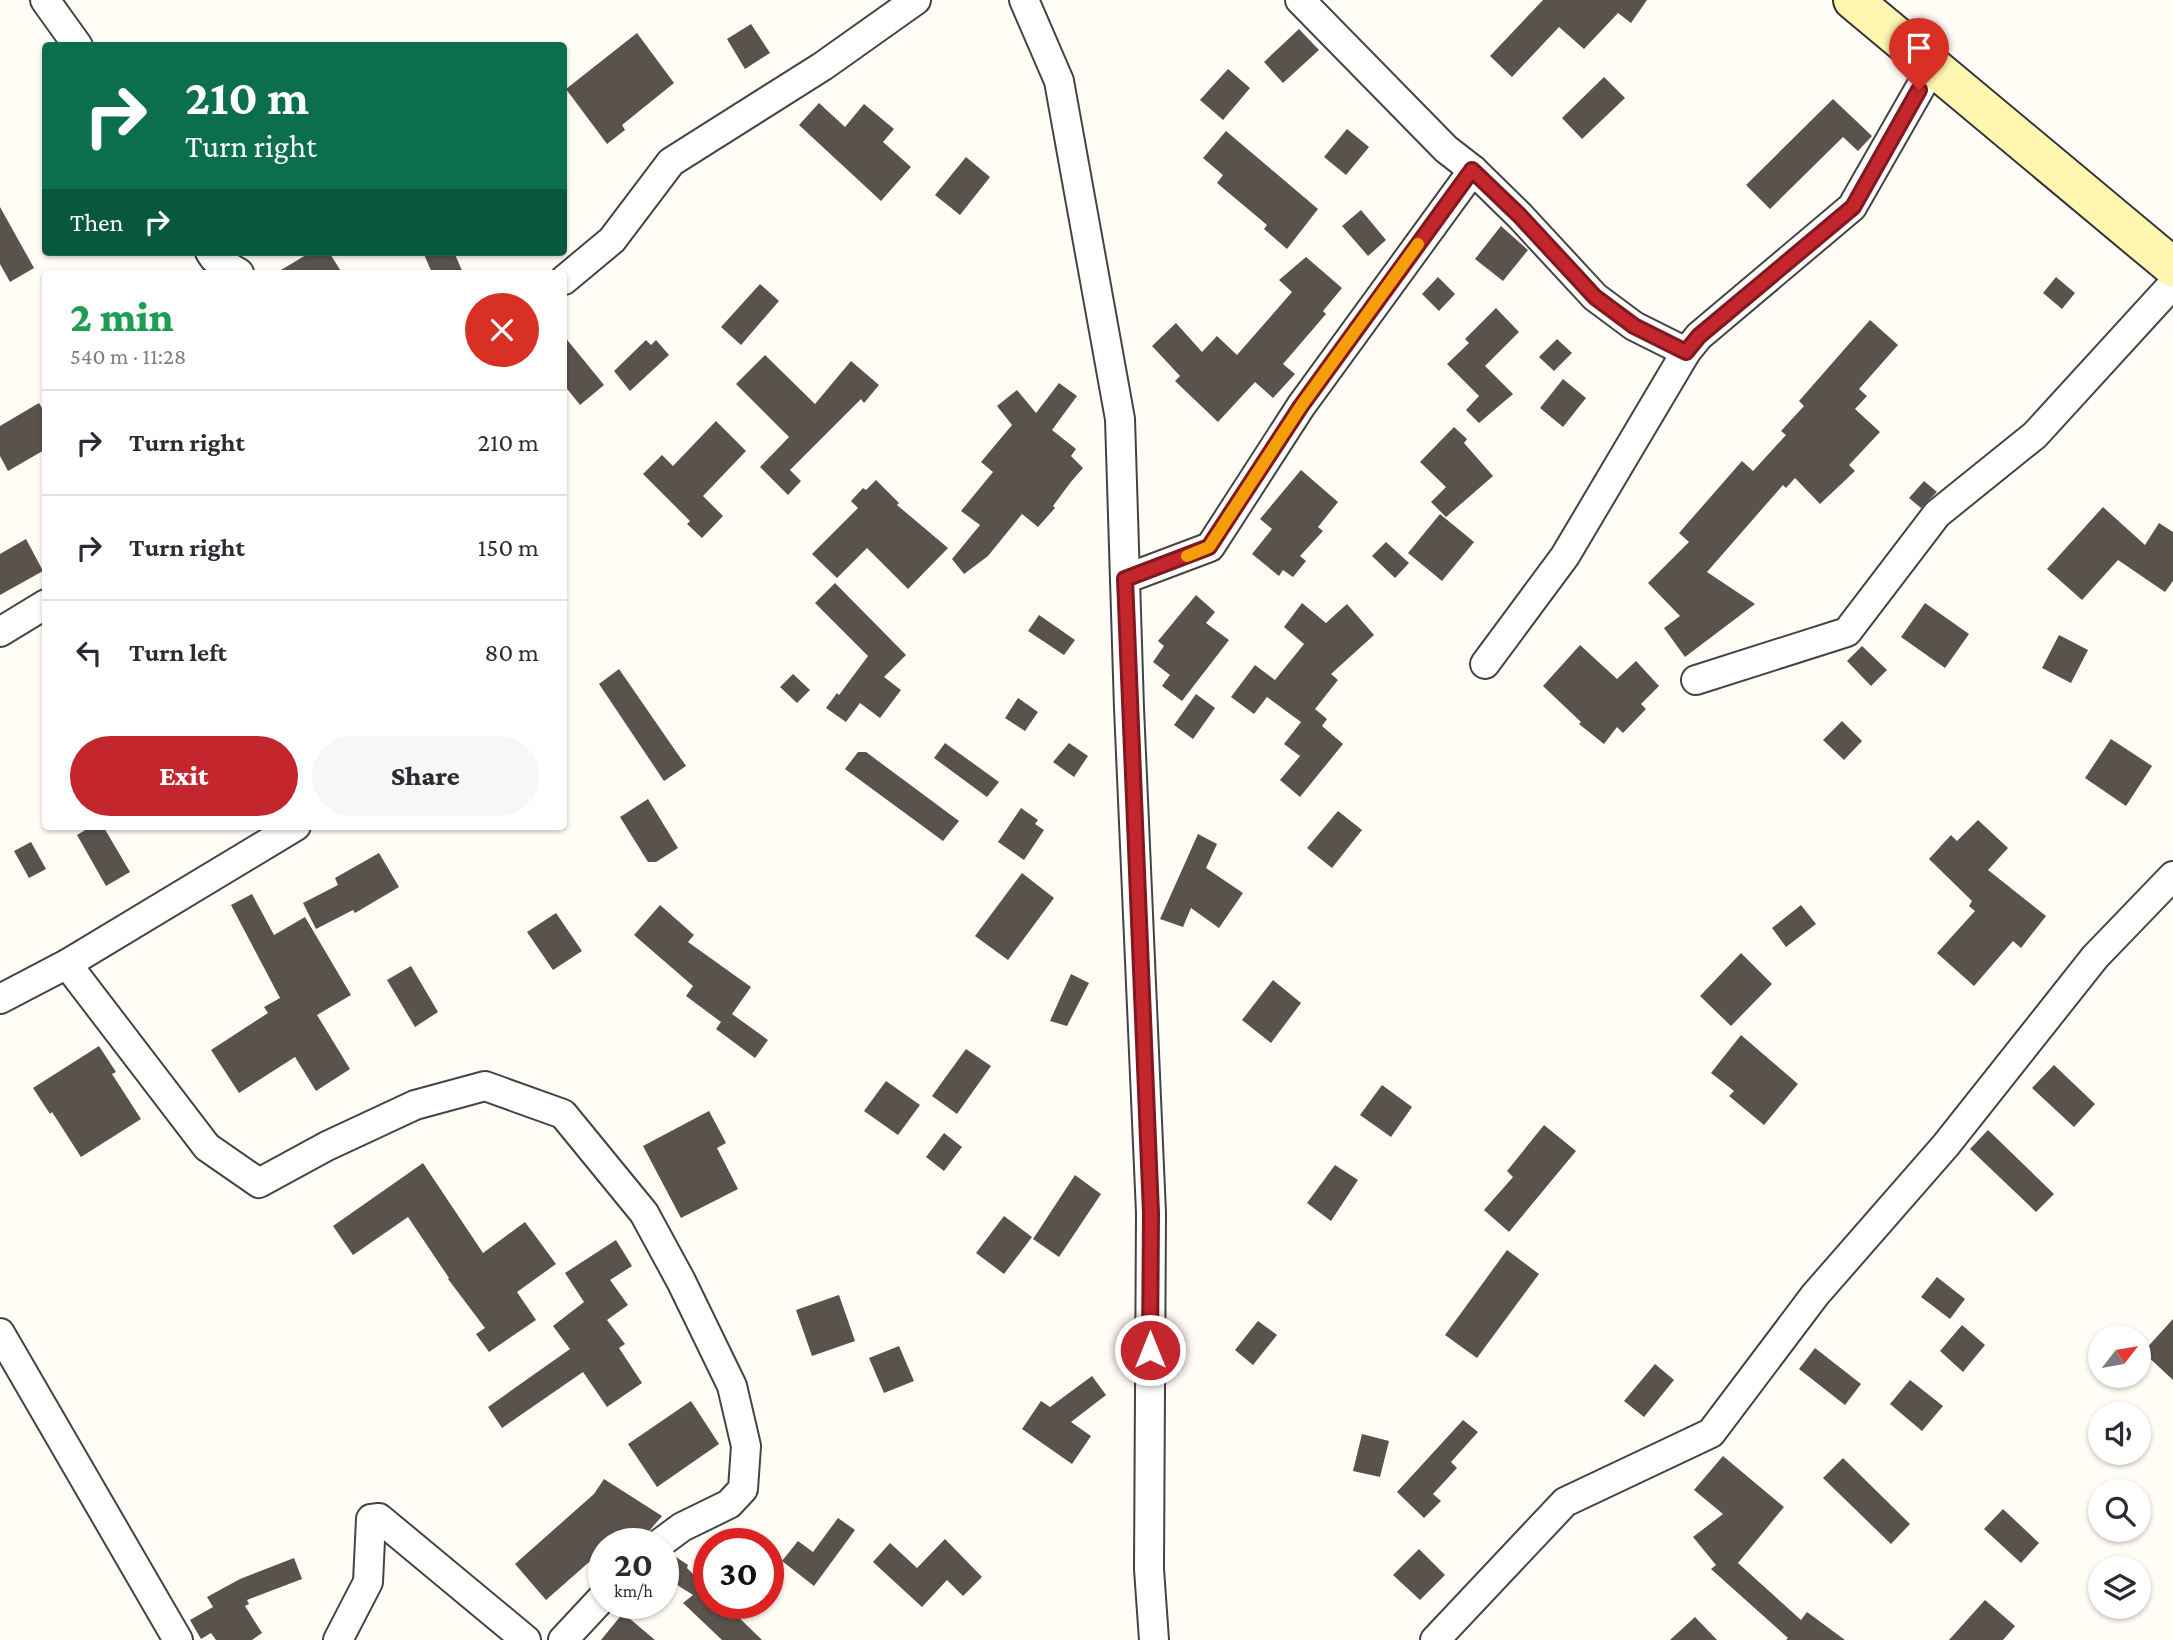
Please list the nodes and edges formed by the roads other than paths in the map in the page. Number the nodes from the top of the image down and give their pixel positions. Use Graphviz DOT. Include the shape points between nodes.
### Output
graph roads {
  1 [pos="45,0"];
  2 [pos="916,0"];
  3 [pos="1024,0"];
  4 [pos="1300,0"];
  5 [pos="1853,0"];
  6 [pos="75,42"];
  7 [pos="1932,67"];
  8 [pos="1472,170"];
  9 [pos="213,256"];
  10 [pos="2173,267"];
  11 [pos="234,270"];
  12 [pos="567,278"];
  13 [pos="2173,284"];
  14 [pos="1686,352"];
  15 [pos="1125,579"];
  16 [pos="42,606"];
  17 [pos="0,632"];
  18 [pos="1485,664"];
  19 [pos="1696,680"];
  20 [pos="289,830"];
  21 [pos="2173,876"];
  22 [pos="67,964"];
  23 [pos="0,999"];
  24 [pos="0,1333"];
  25 [pos="679,1529"];
  26 [pos="588,1613"];
  27 [pos="178,1640"];
  28 [pos="338,1640"];
  29 [pos="526,1640"];
  30 [pos="563,1640"];
  31 [pos="1154,1640"];
  32 [pos="1435,1640"];
  1 -- 6 [label="street"];
  2 -- 12 [label="street" via="823,66 671,162 612,240"];
  3 -- 15 [label="street" via="1059,81 1098,290 1120,419"];
  4 -- 8 [label="street"];
  5 -- 7 [label="street"];
  7 -- 10 [label="street"];
  7 -- 14 [label="street" via="1853,207 1699,336"];
  8 -- 14 [label="street" via="1595,297 1634,326"];
  8 -- 15 [label="street" via="1301,406 1209,547"];
  9 -- 11 [label="street"];
  13 -- 19 [label="street" via="2035,435 1937,513 1847,632"];
  14 -- 18 [label="street" via="1565,556"];
  15 -- 31 [label="street" via="1151,1213 1149,1569"];
  16 -- 17 [label="street"];
  20 -- 22 [label="street"];
  21 -- 32 [label="street" via="2095,957 1946,1145 1815,1295 1711,1433 1565,1502"];
  22 -- 23 [label="street"];
  22 -- 25 [label="street" via="207,1147 259,1183 415,1105 485,1086 562,1114 644,1213 732,1386 746,1446 743,1489 729,1504"];
  24 -- 27 [label="street"];
  26 -- 30 [label="street"];
  28 -- 29 [label="street" via="368,1582 371,1519 379,1518"];
}
